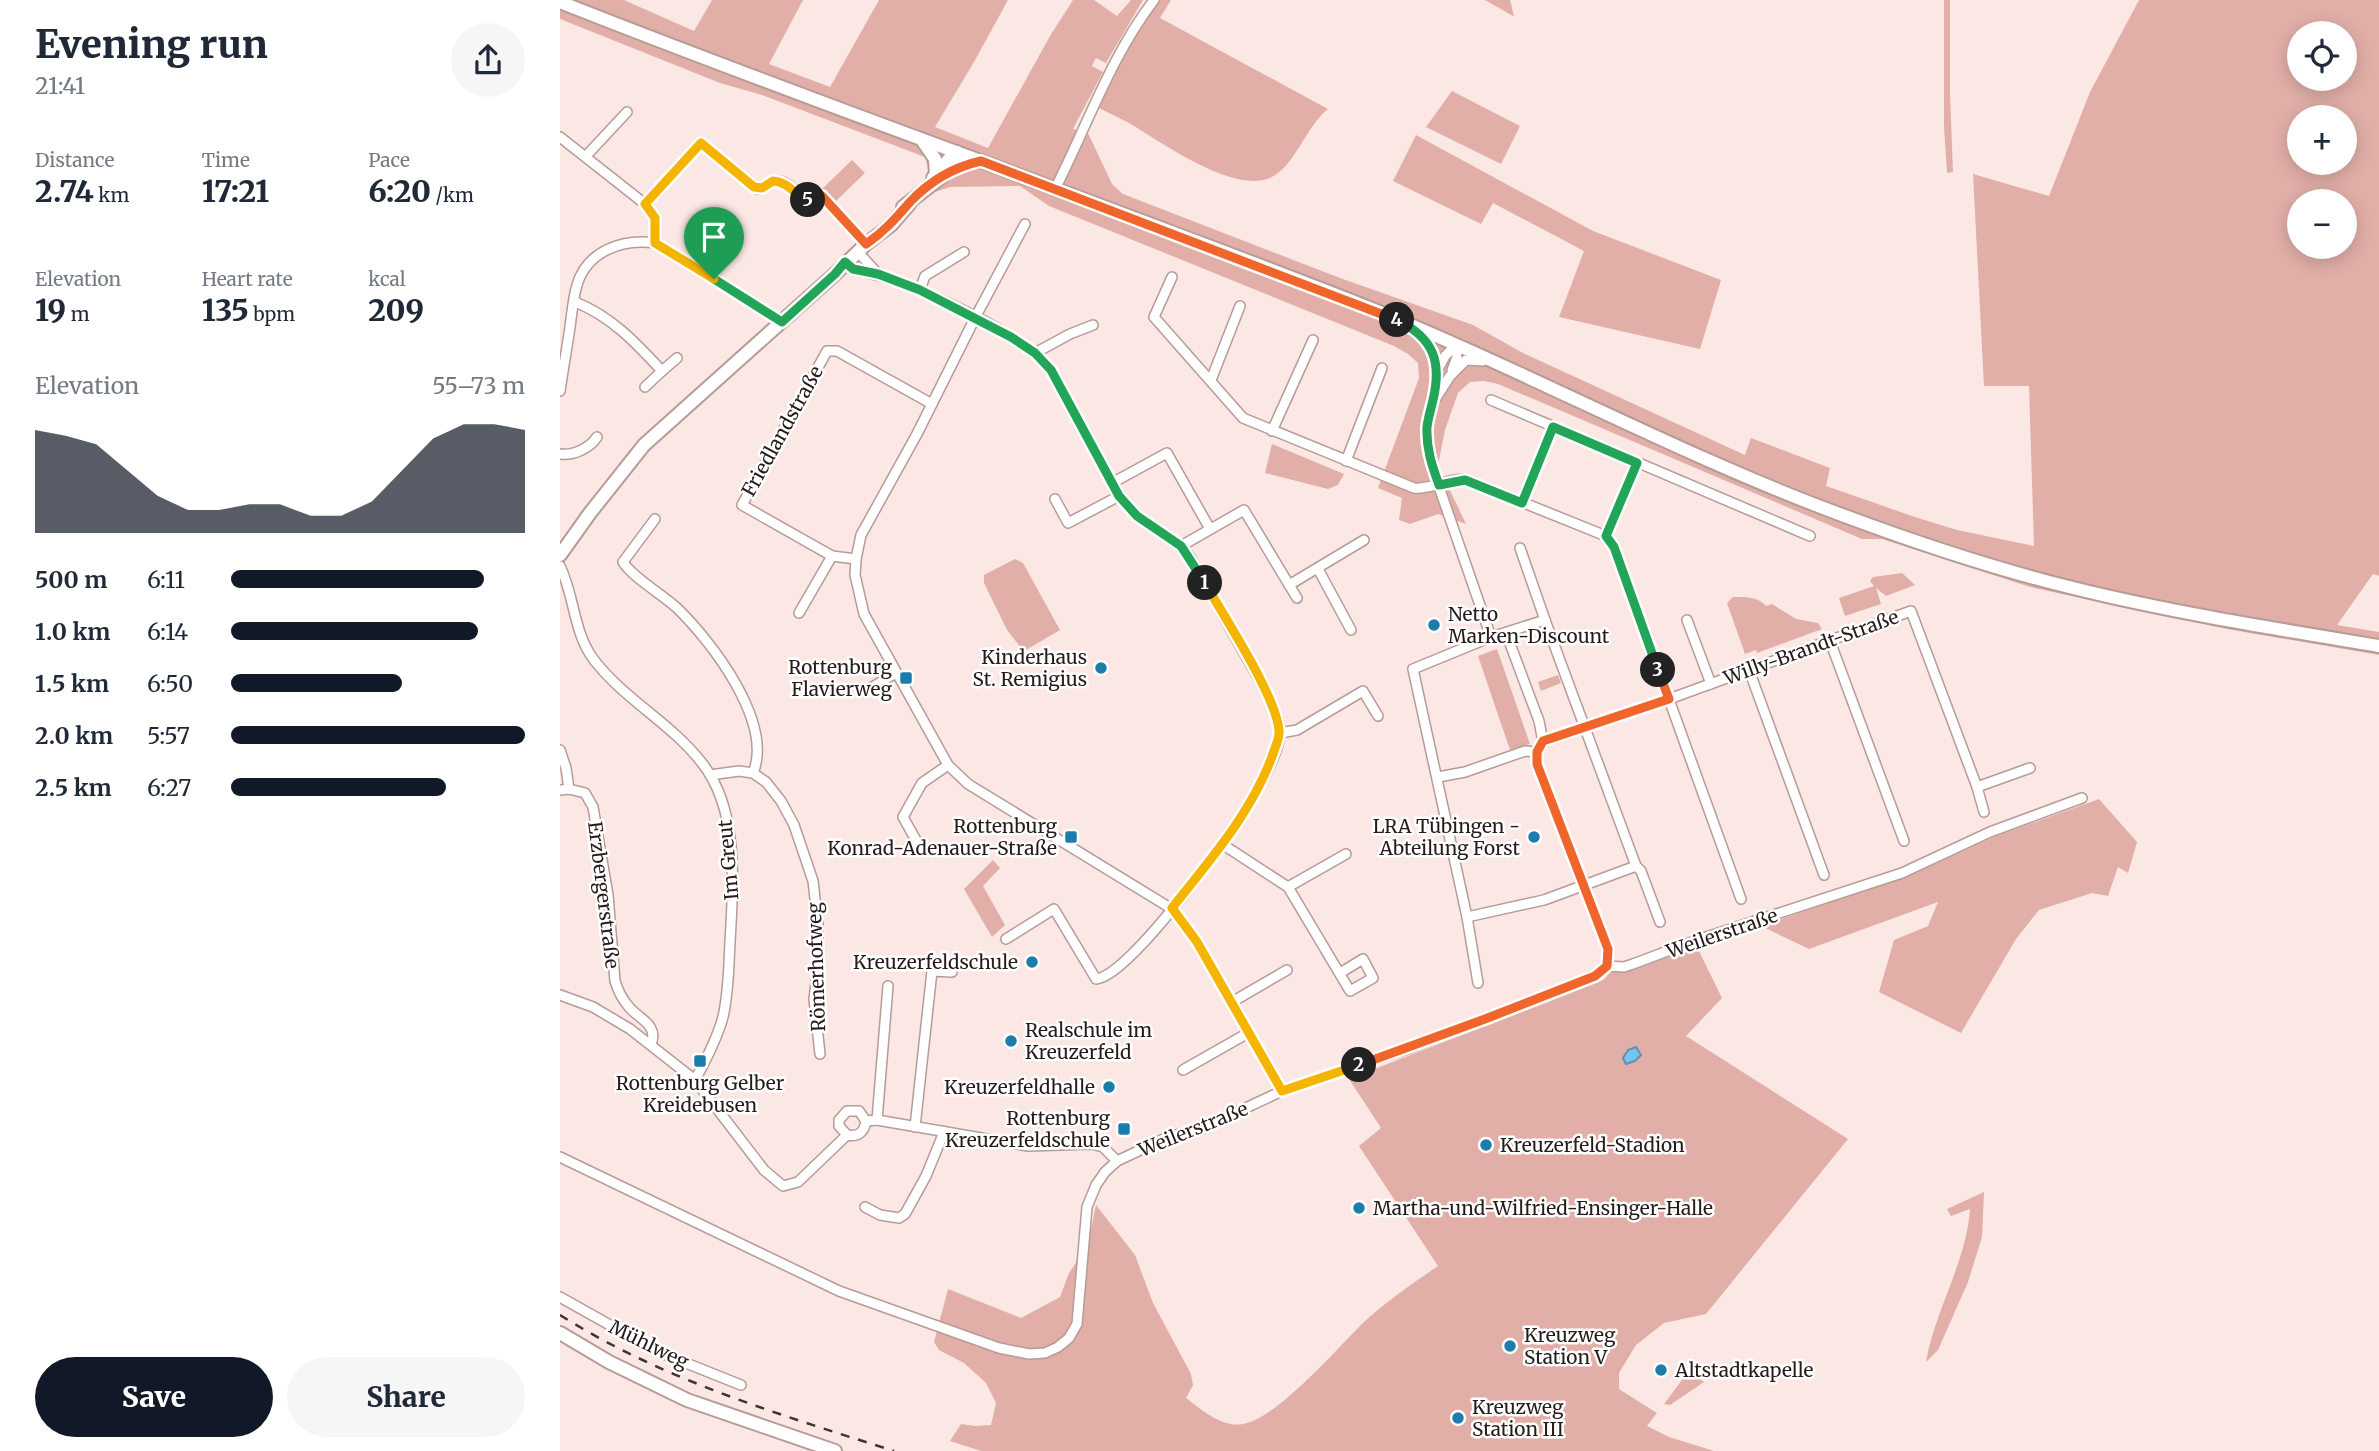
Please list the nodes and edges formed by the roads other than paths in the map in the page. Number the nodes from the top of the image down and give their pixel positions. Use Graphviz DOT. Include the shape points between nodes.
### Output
graph roads {
  1 [pos="1154,0"];
  2 [pos="560,2"];
  3 [pos="627,112"];
  4 [pos="560,137"];
  5 [pos="922,139"];
  6 [pos="956,152"];
  7 [pos="586,156"];
  8 [pos="981,161"];
  9 [pos="941,174"];
  10 [pos="1055,189"];
  11 [pos="645,204"];
  12 [pos="1025,224"];
  13 [pos="655,243"];
  14 [pos="862,248"];
  15 [pos="964,252"];
  16 [pos="845,262"];
  17 [pos="878,274"];
  18 [pos="1172,277"];
  19 [pos="920,290"];
  20 [pos="575,303"];
  21 [pos="1240,306"];
  22 [pos="975,318"];
  23 [pos="1401,321"];
  24 [pos="782,322"];
  25 [pos="1093,325"];
  26 [pos="1313,340"];
  27 [pos="1456,345"];
  28 [pos="1035,353"];
  29 [pos="677,358"];
  30 [pos="1499,364"];
  31 [pos="1382,368"];
  32 [pos="1438,369"];
  33 [pos="662,371"];
  34 [pos="1450,376"];
  35 [pos="1211,380"];
  36 [pos="645,387"];
  37 [pos="560,391"];
  38 [pos="1491,400"];
  39 [pos="1433,403"];
  40 [pos="932,404"];
  41 [pos="1553,427"];
  42 [pos="1272,431"];
  43 [pos="597,437"];
  44 [pos="560,454"];
  45 [pos="1346,461"];
  46 [pos="1637,463"];
  47 [pos="1112,482"];
  48 [pos="1439,485"];
  49 [pos="1119,496"];
  50 [pos="1055,499"];
  51 [pos="1522,503"];
  52 [pos="654,519"];
  53 [pos="1210,529"];
  54 [pos="1606,536"];
  55 [pos="1810,536"];
  56 [pos="1364,540"];
  57 [pos="1181,546"];
  58 [pos="1520,548"];
  59 [pos="560,555"];
  60 [pos="832,556"];
  61 [pos="856,559"];
  62 [pos="560,566"];
  63 [pos="1318,569"];
  64 [pos="1289,585"];
  65 [pos="1297,598"];
  66 [pos="799,614"];
  67 [pos="1545,620"];
  68 [pos="1687,620"];
  69 [pos="1351,630"];
  70 [pos="1506,633"];
  71 [pos="1491,638"];
  72 [pos="1830,641"];
  73 [pos="2379,646"];
  74 [pos="1749,670"];
  75 [pos="897,673"];
  76 [pos="1711,684"];
  77 [pos="864,692"];
  78 [pos="1669,699"];
  79 [pos="1378,716"];
  80 [pos="1584,728"];
  81 [pos="1280,733"];
  82 [pos="1543,741"];
  83 [pos="560,750"];
  84 [pos="1537,752"];
  85 [pos="948,765"];
  86 [pos="2030,768"];
  87 [pos="753,773"];
  88 [pos="710,775"];
  89 [pos="1438,778"];
  90 [pos="1977,787"];
  91 [pos="564,789"];
  92 [pos="2082,798"];
  93 [pos="1984,812"];
  94 [pos="1904,841"];
  95 [pos="1222,844"];
  96 [pos="921,849"];
  97 [pos="1346,854"];
  98 [pos="1636,866"];
  99 [pos="1824,875"];
  100 [pos="1584,886"];
  101 [pos="1289,887"];
  102 [pos="1741,899"];
  103 [pos="1172,908"];
  104 [pos="1467,917"];
  105 [pos="1660,922"];
  106 [pos="1006,939"];
  107 [pos="1607,966"];
  108 [pos="1287,970"];
  109 [pos="952,972"];
  110 [pos="1340,973"];
  111 [pos="1478,983"];
  112 [pos="888,986"];
  113 [pos="560,995"];
  114 [pos="1232,1002"];
  115 [pos="1248,1032"];
  116 [pos="651,1044"];
  117 [pos="820,1054"];
  118 [pos="1183,1070"];
  119 [pos="696,1082"];
  120 [pos="1282,1091"];
  121 [pos="877,1120"];
  122 [pos="866,1121"];
  123 [pos="915,1127"];
  124 [pos="944,1132"];
  125 [pos="847,1135"];
  126 [pos="560,1157"];
  127 [pos="1117,1161"];
  128 [pos="865,1207"];
  129 [pos="560,1297"];
  130 [pos="560,1333"];
  131 [pos="741,1385"];
  132 [pos="835,1451"];
  1 -- 10 [label="street" via="1116,62"];
  2 -- 5 [label="main road"];
  3 -- 7 [label="street"];
  4 -- 7 [label="street"];
  5 -- 6 [label="main road"];
  5 -- 9 [label="main road"];
  6 -- 8 [label="main road"];
  6 -- 9 [label="main road"];
  7 -- 11 [label="street"];
  8 -- 9 [label="main road"];
  8 -- 10 [label="main road"];
  9 -- 14 [label="main road"];
  10 -- 23 [label="main road"];
  11 -- 13 [label="street" via="655,218"];
  11 -- 14 [label="street" via="701,143 758,188 778,181 806,200 822,196"];
  12 -- 22 [label="street"];
  13 -- 20 [label="street" via="634,240 601,252 577,284"];
  13 -- 24 [label="street"];
  14 -- 16 [label="main road"];
  14 -- 17 [label="street"];
  15 -- 19 [label="street" via="925,276"];
  16 -- 17 [label="street" via="853,269"];
  16 -- 24 [label="main road"];
  17 -- 19 [label="street"];
  18 -- 35 [label="street" via="1154,317"];
  19 -- 22 [label="street"];
  20 -- 33 [label="street" via="615,324"];
  20 -- 37 [label="street"];
  21 -- 35 [label="street"];
  22 -- 28 [label="street"];
  22 -- 40 [label="street"];
  23 -- 27 [label="main road"];
  23 -- 32 [label="street" via="1429,346"];
  24 -- 59 [label="main road" via="644,445"];
  25 -- 28 [label="street"];
  26 -- 42 [label="street"];
  27 -- 30 [label="main road"];
  27 -- 32 [label="street"];
  27 -- 34 [label="street"];
  28 -- 47 [label="street" via="1051,370"];
  29 -- 33 [label="street"];
  30 -- 34 [label="street" via="1466,360"];
  30 -- 73 [label="main road" via="1739,474 1942,550 2076,589 2239,624"];
  31 -- 45 [label="street"];
  32 -- 39 [label="street"];
  33 -- 36 [label="street"];
  34 -- 39 [label="street"];
  35 -- 42 [label="street" via="1243,418"];
  38 -- 41 [label="street"];
  39 -- 48 [label="street" via="1427,440"];
  40 -- 60 [label="street, Friedlandstraße" via="837,351 823,356 743,505"];
  40 -- 61 [label="street" via="871,514"];
  41 -- 46 [label="street"];
  41 -- 51 [label="street"];
  42 -- 45 [label="street"];
  43 -- 44 [label="street" via="591,445"];
  45 -- 48 [label="street" via="1414,488"];
  46 -- 54 [label="street"];
  46 -- 55 [label="street"];
  47 -- 49 [label="street"];
  47 -- 53 [label="street" via="1167,453"];
  48 -- 51 [label="street" via="1465,480"];
  48 -- 71 [label="street"];
  49 -- 50 [label="street" via="1068,523"];
  49 -- 57 [label="street" via="1137,516"];
  51 -- 54 [label="street"];
  52 -- 87 [label="street" via="624,562 704,638 743,696 758,754"];
  53 -- 57 [label="street"];
  53 -- 64 [label="street" via="1244,510"];
  54 -- 78 [label="street"];
  56 -- 63 [label="street"];
  57 -- 81 [label="street" via="1264,688"];
  58 -- 67 [label="street"];
  60 -- 61 [label="street, Friedlandstraße"];
  60 -- 66 [label="street"];
  61 -- 75 [label="street" via="864,614"];
  62 -- 88 [label="street, Im Greut" via="578,631 593,659 617,687 673,731"];
  63 -- 64 [label="street"];
  63 -- 69 [label="street"];
  64 -- 65 [label="street"];
  67 -- 70 [label="street"];
  67 -- 80 [label="street"];
  68 -- 76 [label="street, Willy-Brandt-Straße"];
  70 -- 71 [label="street"];
  70 -- 82 [label="street"];
  71 -- 89 [label="street" via="1413,669"];
  72 -- 74 [label="street, Willy-Brandt-Straße"];
  72 -- 90 [label="street, Willy-Brandt-Straße" via="1911,611"];
  72 -- 94 [label="street"];
  74 -- 76 [label="street, Willy-Brandt-Straße"];
  74 -- 99 [label="street"];
  75 -- 77 [label="street"];
  75 -- 85 [label="street"];
  76 -- 78 [label="street, Willy-Brandt-Straße"];
  78 -- 80 [label="street, Willy-Brandt-Straße"];
  78 -- 102 [label="street"];
  79 -- 81 [label="street" via="1363,691 1297,730"];
  80 -- 82 [label="street, Willy-Brandt-Straße"];
  80 -- 98 [label="street"];
  81 -- 95 [label="street" via="1266,774"];
  82 -- 84 [label="street"];
  83 -- 91 [label="street" via="566,768"];
  84 -- 89 [label="street" via="1525,751"];
  84 -- 100 [label="street" via="1537,764"];
  85 -- 96 [label="street" via="922,783 903,817"];
  85 -- 103 [label="street" via="968,784"];
  86 -- 90 [label="street"];
  87 -- 88 [label="street"];
  87 -- 117 [label="street, Römerhofweg" via="781,801 813,881 818,939 814,999"];
  88 -- 119 [label="street, Im Greut" via="726,819 732,854 730,987 713,1046"];
  89 -- 104 [label="street"];
  90 -- 93 [label="street"];
  91 -- 116 [label="street, Erzbergerstraße" via="585,793 593,807 608,895 615,981 623,1000 651,1026"];
  92 -- 107 [label="street, Weilerstraße" via="1990,832 1902,873 1624,967"];
  95 -- 101 [label="street"];
  95 -- 103 [label="street"];
  97 -- 101 [label="street"];
  98 -- 100 [label="street"];
  98 -- 105 [label="street"];
  100 -- 104 [label="street"];
  100 -- 107 [label="street" via="1608,949"];
  101 -- 110 [label="street"];
  103 -- 106 [label="street" via="1121,965 1099,979 1054,909"];
  103 -- 114 [label="street"];
  104 -- 111 [label="street"];
  107 -- 120 [label="street, Weilerstraße" via="1595,976 1497,1015"];
  108 -- 114 [label="street"];
  109 -- 123 [label="street" via="932,971"];
  112 -- 121 [label="street"];
  113 -- 116 [label="street" via="593,1007"];
  114 -- 115 [label="street"];
  115 -- 118 [label="street"];
  115 -- 120 [label="street"];
  116 -- 119 [label="street"];
  119 -- 125 [label="street" via="764,1170 783,1186 798,1182"];
  120 -- 127 [label="street, Weilerstraße"];
  121 -- 122 [label="street"];
  121 -- 123 [label="street"];
  122 -- 125 [label="street" via="860,1134"];
  122 -- 125 [label="street" via="859,1111 847,1111 839,1120"];
  123 -- 124 [label="street"];
  124 -- 127 [label="street" via="1028,1146 1092,1143"];
  124 -- 128 [label="street" via="905,1214 899,1218 880,1215"];
  126 -- 127 [label="street, Weilerstraße" via="839,1291 999,1348 1029,1354 1058,1347 1077,1324 1087,1206 1096,1185"];
  129 -- 131 [label="street, Mühlweg" via="656,1351"];
  130 -- 132 [label="main road" via="687,1400"];
}
